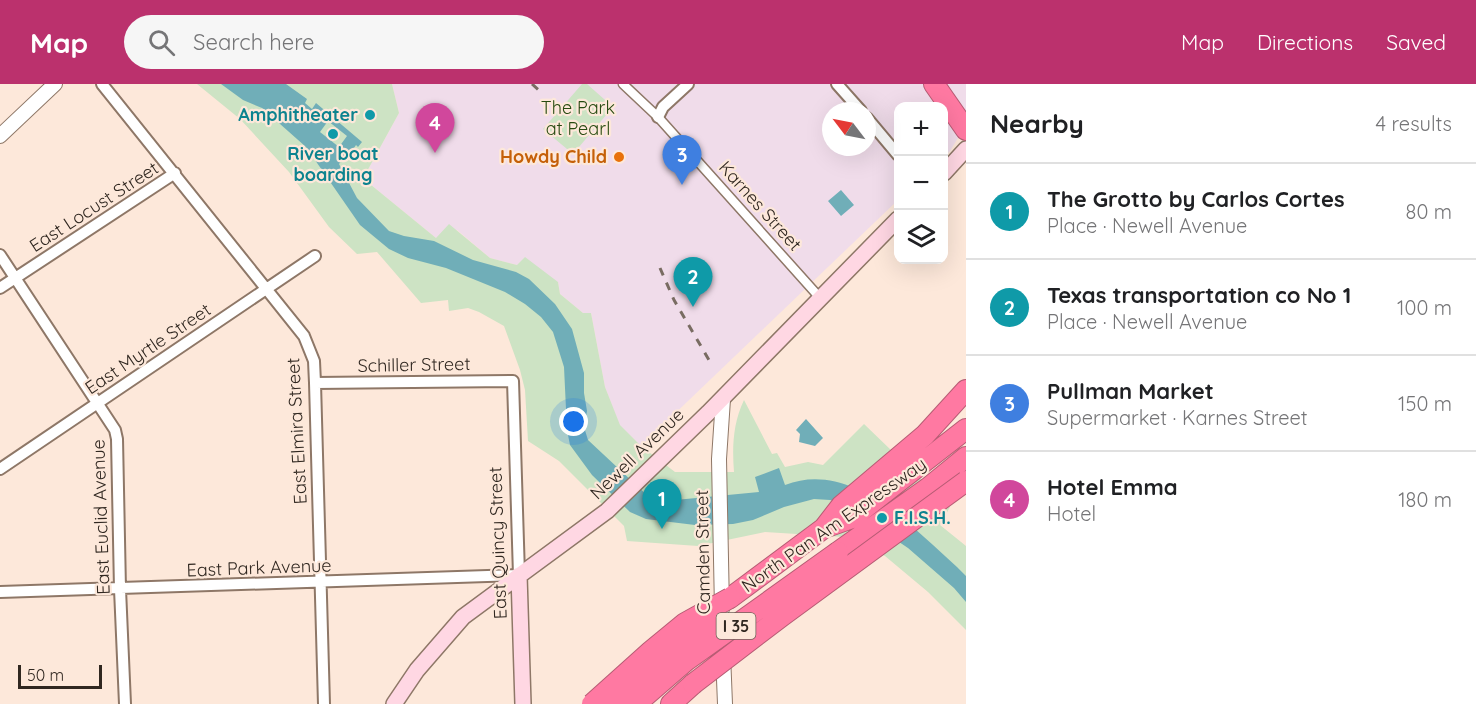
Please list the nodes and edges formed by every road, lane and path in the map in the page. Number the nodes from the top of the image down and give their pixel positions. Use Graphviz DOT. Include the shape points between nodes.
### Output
graph roads {
  1 [pos="55,84"];
  2 [pos="102,84"];
  3 [pos="623,84"];
  4 [pos="688,84"];
  5 [pos="837,84"];
  6 [pos="934,84"];
  7 [pos="853,102"];
  8 [pos="658,117"];
  9 [pos="876,129"];
  10 [pos="966,130"];
  11 [pos="0,136"];
  12 [pos="966,149"];
  13 [pos="894,150"];
  14 [pos="948,168"];
  15 [pos="175,173"];
  16 [pos="894,223"];
  17 [pos="0,255"];
  18 [pos="315,256"];
  19 [pos="15,278"];
  20 [pos="0,288"];
  21 [pos="266,289"];
  22 [pos="821,299"];
  23 [pos="966,379"];
  24 [pos="513,381"];
  25 [pos="315,383"];
  26 [pos="966,390"];
  27 [pos="723,399"];
  28 [pos="98,402"];
  29 [pos="966,429"];
  30 [pos="906,450"];
  31 [pos="966,457"];
  32 [pos="0,469"];
  33 [pos="966,481"];
  34 [pos="966,490"];
  35 [pos="824,528"];
  36 [pos="519,575"];
  37 [pos="320,582"];
  38 [pos="794,586"];
  39 [pos="120,589"];
  40 [pos="0,592"];
  41 [pos="730,598"];
  42 [pos="693,684"];
  43 [pos="125,704"];
  44 [pos="324,704"];
  45 [pos="394,704"];
  46 [pos="523,704"];
  47 [pos="592,704"];
  48 [pos="613,704"];
  49 [pos="636,704"];
  50 [pos="650,704"];
  51 [pos="671,704"];
  52 [pos="724,704"];
  1 -- 11 [label="street"];
  2 -- 15 [label="street, East Elmira Street"];
  3 -- 8 [label="street, Karnes Street"];
  4 -- 8 [label="street" via="663,107"];
  5 -- 7 [label="street"];
  6 -- 10 [label="highway"];
  8 -- 22 [label="street, Karnes Street"];
  9 -- 13 [label="street"];
  12 -- 14 [label="main road"];
  15 -- 19 [label="street, East Locust Street"];
  15 -- 21 [label="street, East Elmira Street"];
  16 -- 22 [label="main road, Newell Avenue"];
  17 -- 19 [label="street, East Euclid Avenue"];
  18 -- 21 [label="street, East Myrtle Street"];
  19 -- 20 [label="street, East Locust Street"];
  19 -- 28 [label="street, East Euclid Avenue"];
  21 -- 25 [label="street, East Elmira Street" via="307,343 314,361"];
  21 -- 28 [label="street, East Myrtle Street"];
  22 -- 27 [label="main road, Newell Avenue"];
  23 -- 30 [label="highway"];
  24 -- 25 [label="street, Schiller Street"];
  24 -- 36 [label="street, East Quincy Street"];
  25 -- 37 [label="street, East Elmira Street"];
  26 -- 30 [label="highway"];
  27 -- 36 [label="main road, Newell Avenue" via="607,512"];
  27 -- 52 [label="street, Camden Street" via="719,459"];
  28 -- 32 [label="street, East Myrtle Street"];
  28 -- 39 [label="street, East Euclid Avenue" via="117,439"];
  29 -- 35 [label="highway, North Pan Am Expressway / I 35" via="852,518"];
  30 -- 35 [label="highway" via="841,506"];
  31 -- 38 [label="highway, North Pan Am Expressway / I 35, bridge"];
  33 -- 42 [label="highway, bridge"];
  34 -- 42 [label="highway, bridge"];
  35 -- 41 [label="highway, North Pan Am Expressway / I 35"];
  36 -- 37 [label="street, East Park Avenue"];
  36 -- 45 [label="main road, Newell Avenue" via="463,617 417,670"];
  36 -- 46 [label="main road, East Quincy Street"];
  37 -- 39 [label="street, East Park Avenue"];
  37 -- 44 [label="street, East Elmira Street"];
  38 -- 49 [label="highway, North Pan Am Expressway / I 35, bridge" via="687,660"];
  38 -- 50 [label="highway, North Pan Am Expressway, bridge"];
  39 -- 40 [label="street, East Park Avenue"];
  39 -- 43 [label="street, East Euclid Avenue"];
  41 -- 47 [label="highway, North Pan Am Expressway / I 35, bridge" via="685,623"];
  41 -- 48 [label="highway, North Pan Am Expressway / I 35, bridge" via="694,636"];
  42 -- 51 [label="highway"];
}
